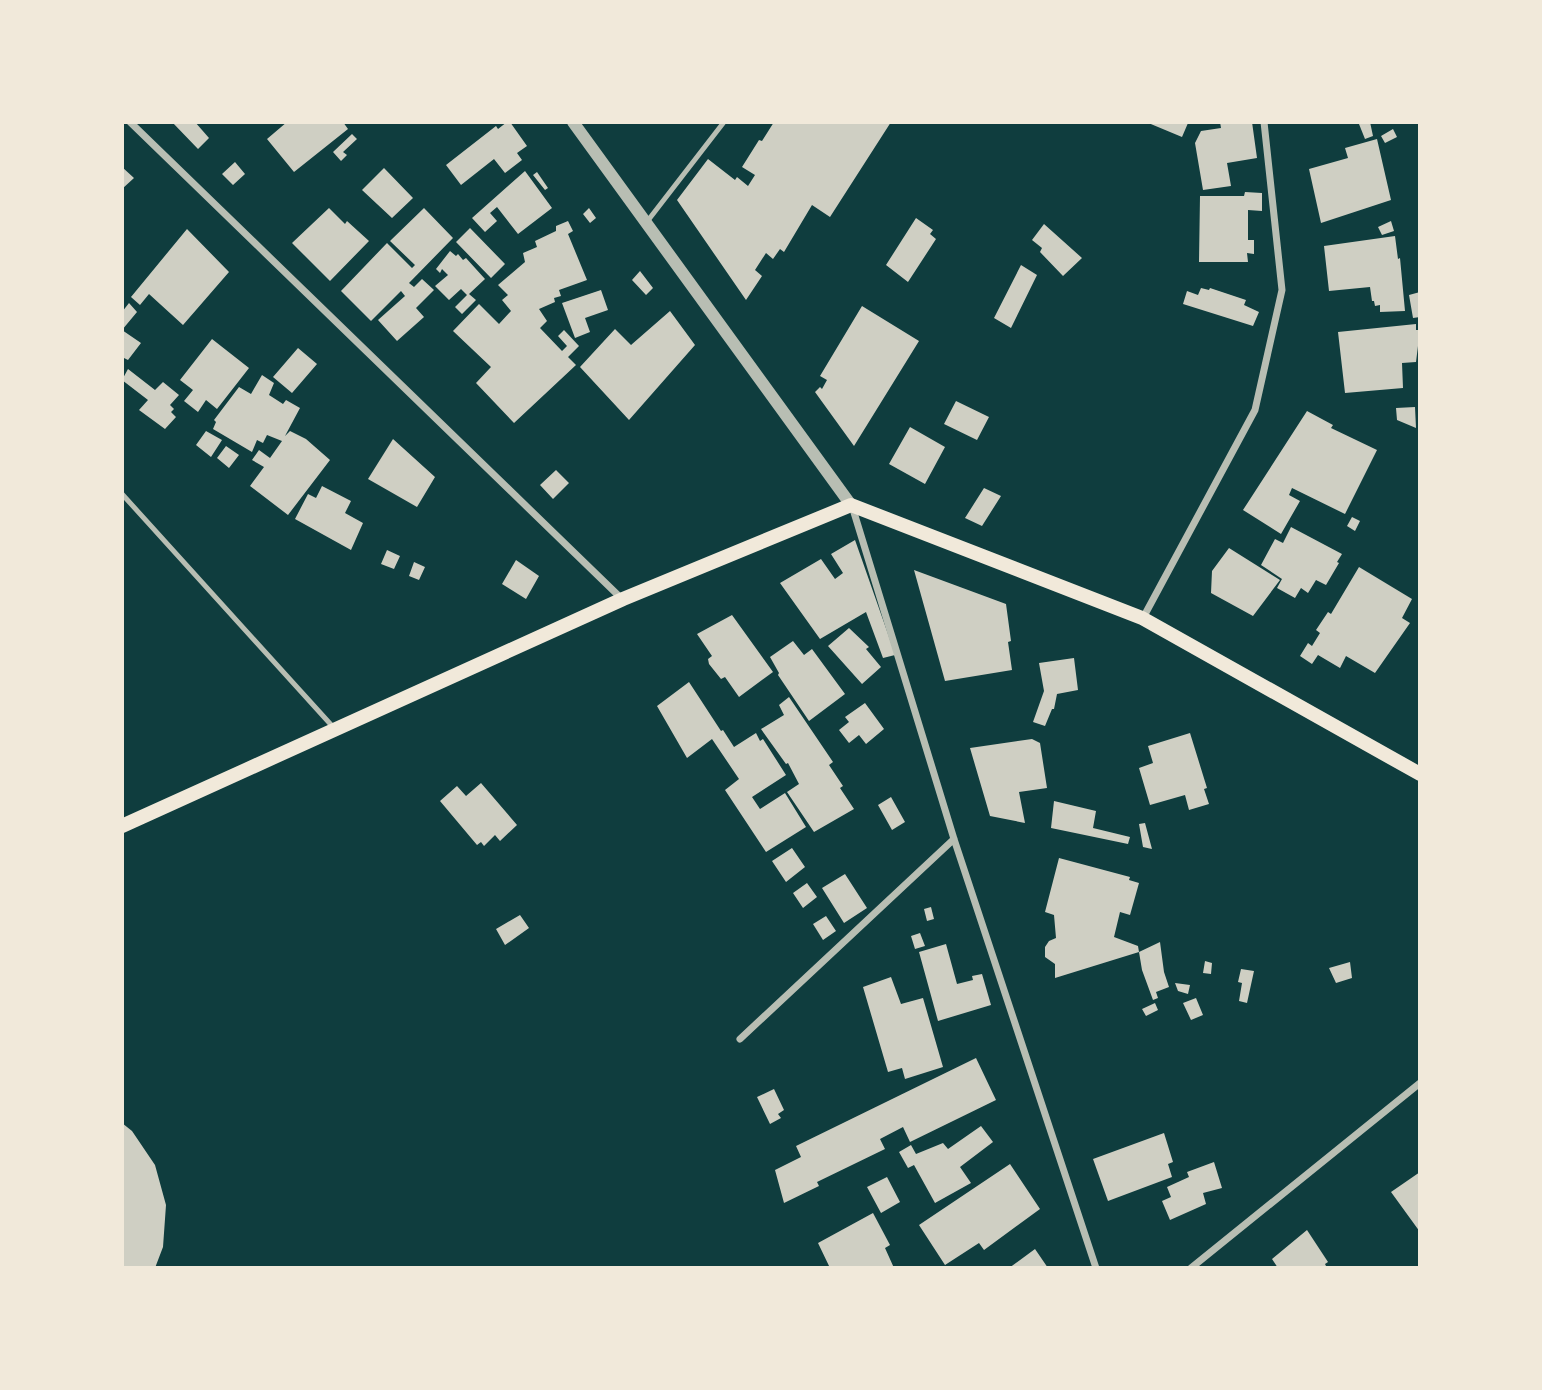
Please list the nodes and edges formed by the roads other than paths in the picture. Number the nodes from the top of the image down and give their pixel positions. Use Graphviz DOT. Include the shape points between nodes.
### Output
graph roads {
  1 [pos="130,122"];
  2 [pos="573,122"];
  3 [pos="724,122"];
  4 [pos="1264,122"];
  5 [pos="646,223"];
  6 [pos="122,494"];
  7 [pos="851,505"];
  8 [pos="623,599"];
  9 [pos="1142,618"];
  10 [pos="336,729"];
  11 [pos="1419,774"];
  12 [pos="122,826"];
  13 [pos="954,839"];
  14 [pos="740,1039"];
  15 [pos="1419,1083"];
  16 [pos="1096,1268"];
  17 [pos="1191,1268"];
  1 -- 8 [label="street"];
  2 -- 5 [label="street"];
  3 -- 5 [label="lane"];
  4 -- 9 [label="street" via="1282,290 1255,410"];
  5 -- 7 [label="street"];
  6 -- 10 [label="lane"];
  7 -- 8 [label="main road"];
  7 -- 9 [label="main road"];
  7 -- 13 [label="street"];
  8 -- 10 [label="main road"];
  9 -- 11 [label="main road"];
  10 -- 12 [label="main road"];
  13 -- 14 [label="street"];
  13 -- 16 [label="street"];
  15 -- 17 [label="street"];
}
